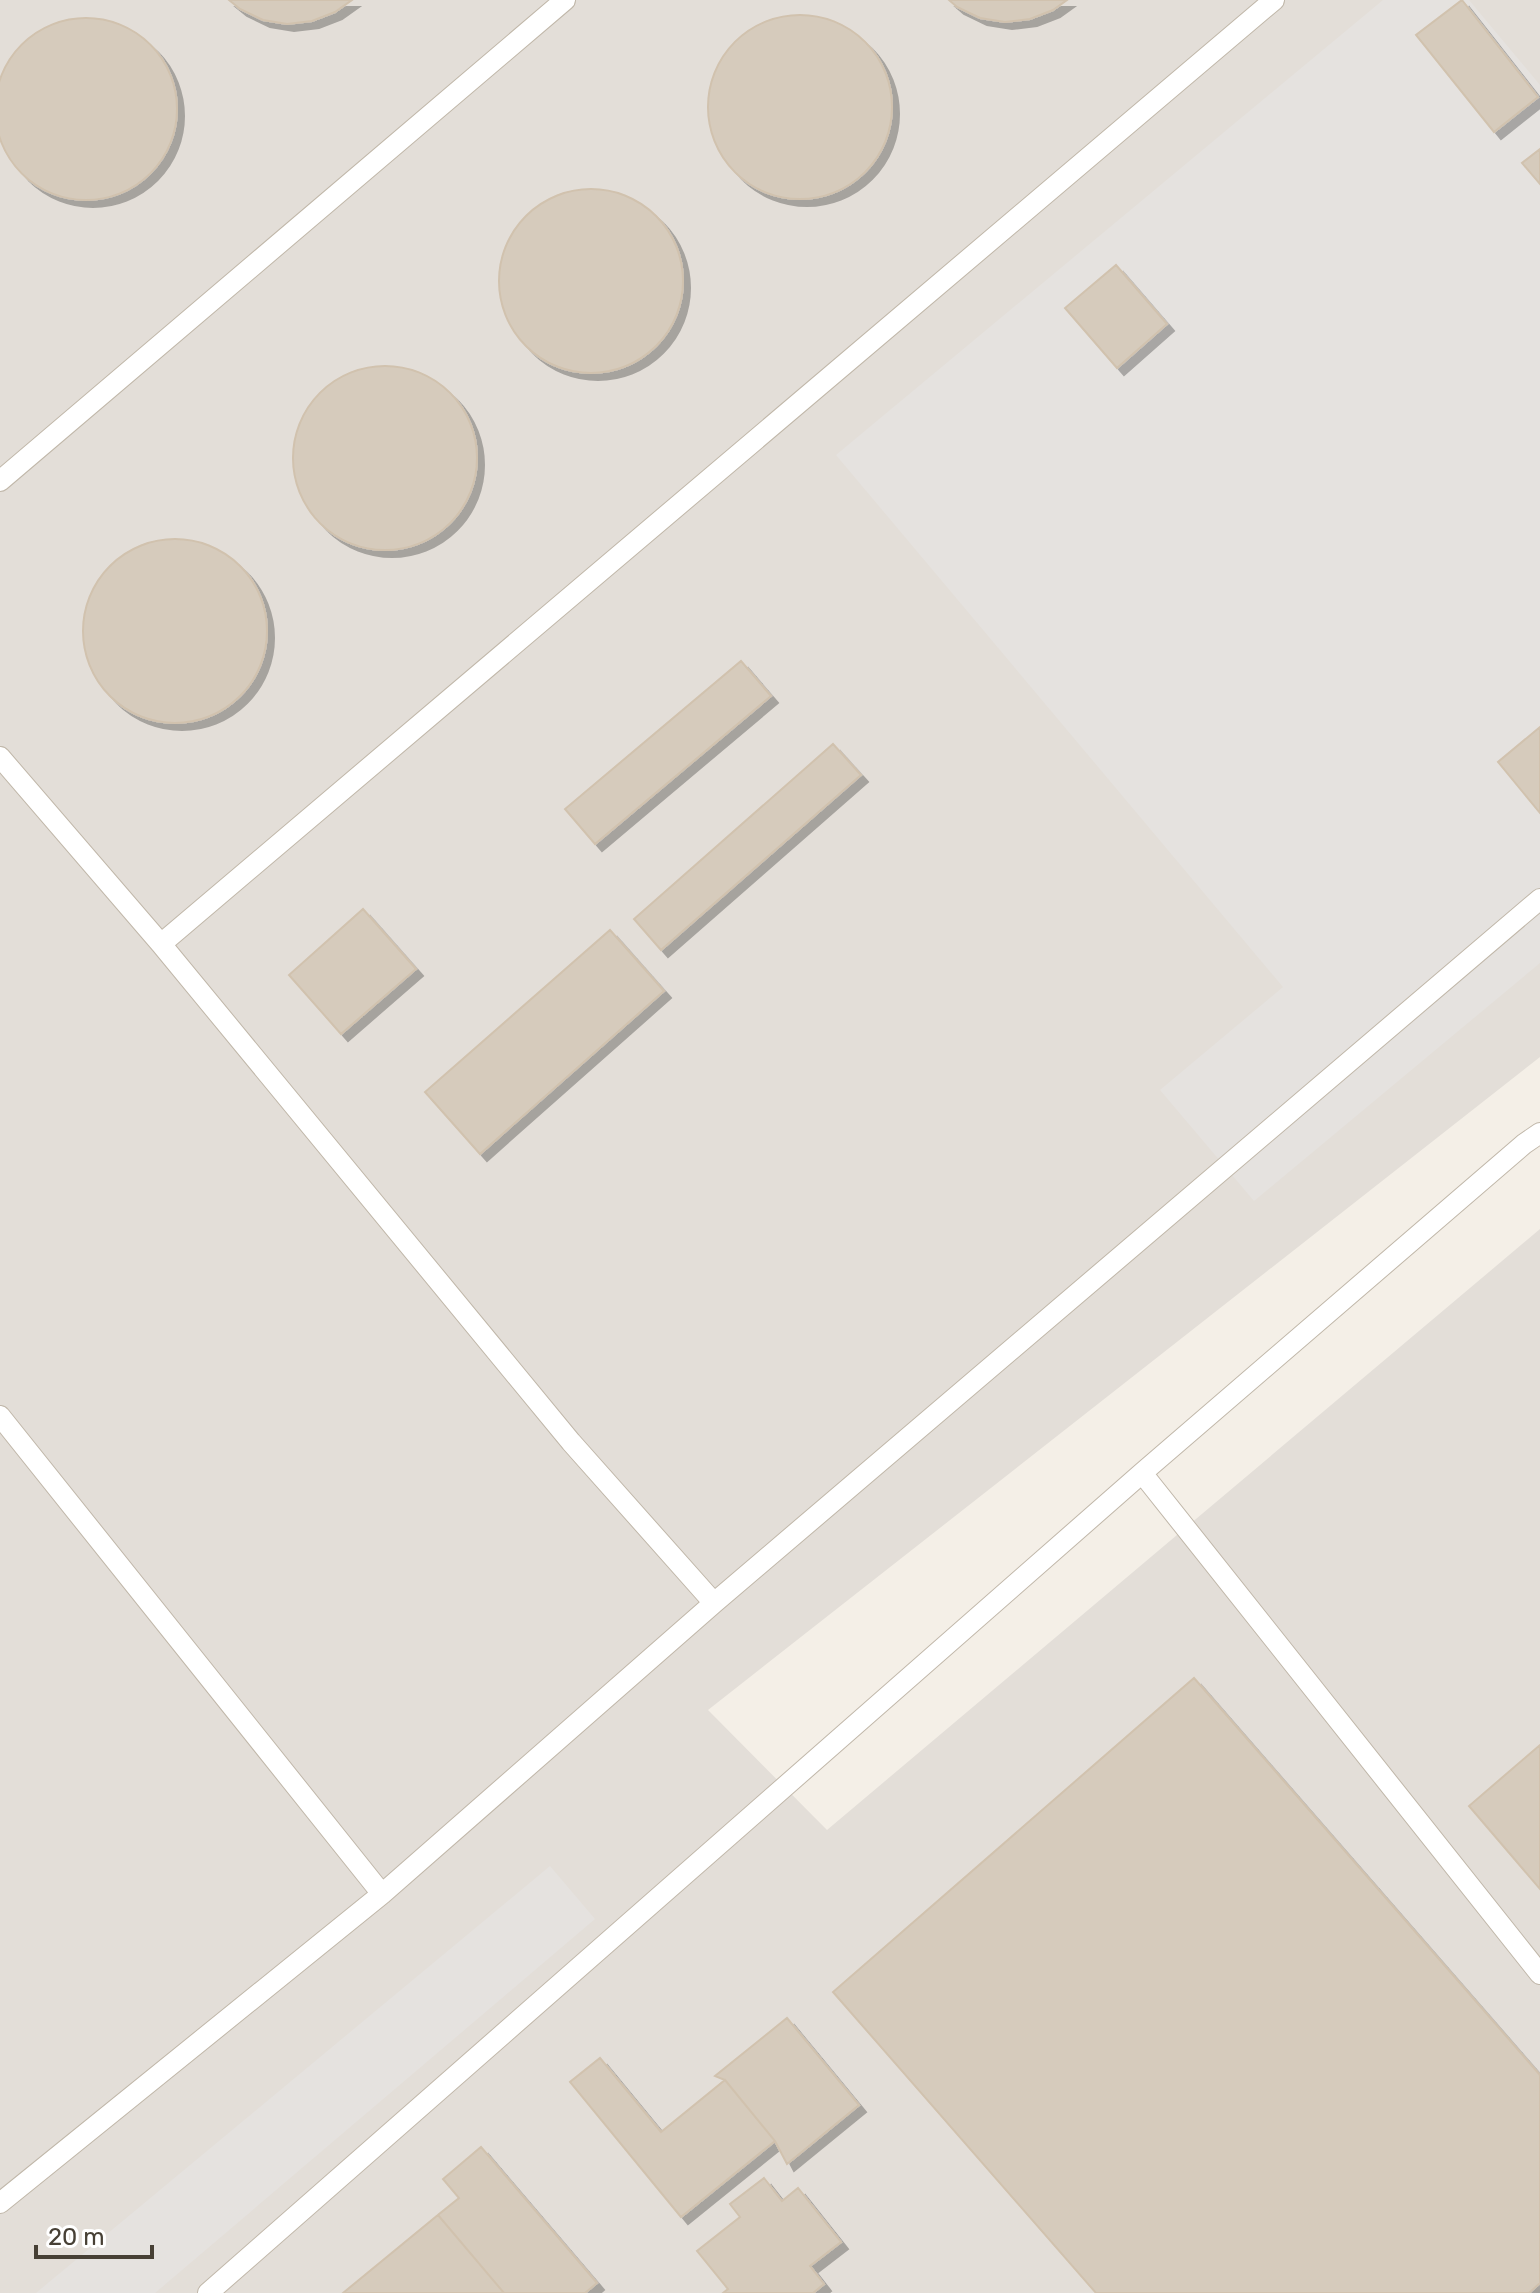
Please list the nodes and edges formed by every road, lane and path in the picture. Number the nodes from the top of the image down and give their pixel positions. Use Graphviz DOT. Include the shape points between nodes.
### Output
graph roads {
  1 [pos="565,0"];
  2 [pos="1274,0"];
  3 [pos="0,481"];
  4 [pos="0,757"];
  5 [pos="1540,899"];
  6 [pos="161,944"];
  7 [pos="1540,1133"];
  8 [pos="0,1416"];
  9 [pos="1142,1473"];
  10 [pos="714,1603"];
  11 [pos="382,1894"];
  12 [pos="1540,1974"];
  13 [pos="0,2203"];
  14 [pos="208,2293"];
  1 -- 3 [label="lane"];
  2 -- 6 [label="lane"];
  4 -- 6 [label="lane"];
  5 -- 10 [label="lane"];
  6 -- 10 [label="lane" via="571,1442"];
  7 -- 9 [label="lane"];
  8 -- 11 [label="lane"];
  9 -- 12 [label="lane"];
  9 -- 14 [label="lane"];
  10 -- 11 [label="lane"];
  11 -- 13 [label="lane"];
}
